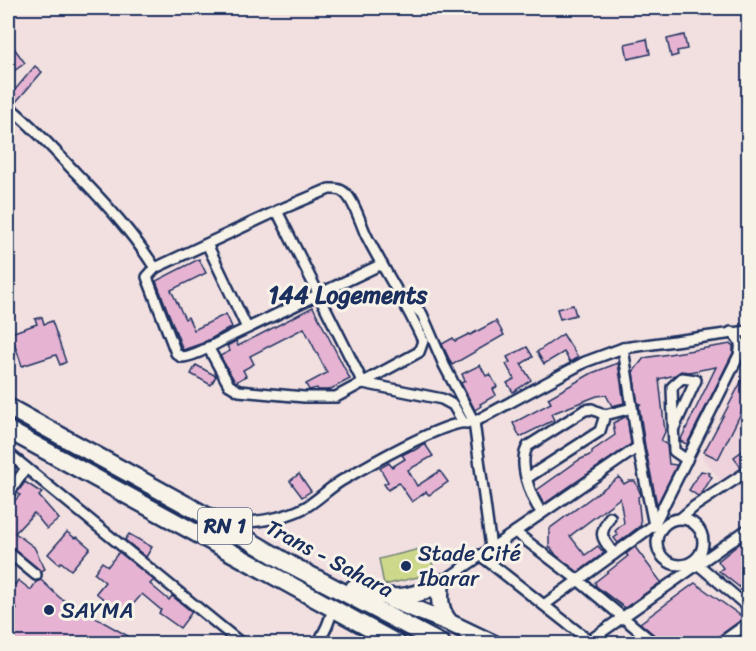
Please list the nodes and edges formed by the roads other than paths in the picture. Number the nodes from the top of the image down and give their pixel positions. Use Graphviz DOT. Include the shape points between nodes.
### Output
graph roads {
  1 [pos="8,106"];
  2 [pos="277,211"];
  3 [pos="207,244"];
  4 [pos="382,264"];
  5 [pos="156,268"];
  6 [pos="317,295"];
  7 [pos="404,303"];
  8 [pos="247,328"];
  9 [pos="748,331"];
  10 [pos="731,332"];
  11 [pos="208,347"];
  12 [pos="623,348"];
  13 [pos="363,384"];
  14 [pos="8,407"];
  15 [pos="632,408"];
  16 [pos="605,415"];
  17 [pos="464,422"];
  18 [pos="474,425"];
  19 [pos="8,430"];
  20 [pos="673,430"];
  21 [pos="638,447"];
  22 [pos="8,453"];
  23 [pos="687,460"];
  24 [pos="26,468"];
  25 [pos="748,471"];
  26 [pos="527,478"];
  27 [pos="8,495"];
  28 [pos="542,513"];
  29 [pos="610,517"];
  30 [pos="681,518"];
  31 [pos="223,525"];
  32 [pos="657,527"];
  33 [pos="748,529"];
  34 [pos="515,532"];
  35 [pos="491,548"];
  36 [pos="8,552"];
  37 [pos="614,554"];
  38 [pos="480,555"];
  39 [pos="695,563"];
  40 [pos="291,565"];
  41 [pos="36,575"];
  42 [pos="578,580"];
  43 [pos="441,583"];
  44 [pos="388,598"];
  45 [pos="544,605"];
  46 [pos="748,607"];
  47 [pos="333,610"];
  48 [pos="623,618"];
  49 [pos="450,622"];
  50 [pos="748,623"];
  51 [pos="591,642"];
  52 [pos="242,644"];
  53 [pos="318,644"];
  54 [pos="398,644"];
  55 [pos="442,644"];
  56 [pos="494,644"];
  57 [pos="655,644"];
  58 [pos="719,644"];
  1 -- 5 [label="street" via="36,130 120,220"];
  2 -- 3 [label="street"];
  2 -- 4 [label="street" via="329,189 339,189 348,195"];
  2 -- 6 [label="street"];
  3 -- 5 [label="street"];
  3 -- 8 [label="street"];
  4 -- 6 [label="street"];
  4 -- 7 [label="street"];
  5 -- 11 [label="street" via="147,281 177,352 187,357"];
  6 -- 8 [label="street"];
  6 -- 13 [label="street"];
  7 -- 13 [label="street" via="423,346"];
  7 -- 18 [label="street" via="422,314"];
  8 -- 11 [label="street"];
  9 -- 10 [label="street"];
  10 -- 12 [label="street"];
  10 -- 23 [label="street" via="741,346 739,355"];
  11 -- 13 [label="street" via="229,385 239,392 336,397"];
  12 -- 15 [label="street"];
  12 -- 18 [label="street" via="585,362 489,412"];
  13 -- 17 [label="street" via="442,399 453,405"];
  14 -- 31 [label="highway, Trans - Sahara / RN 1"];
  15 -- 16 [label="street"];
  15 -- 21 [label="street"];
  16 -- 26 [label="street" via="600,431"];
  16 -- 26 [label="street" via="585,410 528,446 524,454"];
  17 -- 18 [label="street"];
  17 -- 31 [label="street" via="448,426 368,466 304,508 272,518"];
  18 -- 35 [label="street"];
  19 -- 47 [label="highway, Trans - Sahara / RN 1"];
  20 -- 20 [label="street" via="672,387 682,378 696,380"];
  20 -- 23 [label="street" via="674,451"];
  21 -- 28 [label="street"];
  21 -- 32 [label="street"];
  22 -- 24 [label="street"];
  23 -- 32 [label="street"];
  24 -- 27 [label="street"];
  24 -- 52 [label="street"];
  25 -- 30 [label="street"];
  26 -- 28 [label="street" via="534,503"];
  28 -- 34 [label="street"];
  29 -- 37 [label="street" via="601,536"];
  30 -- 32 [label="street"];
  30 -- 39 [label="street" via="696,524 703,538"];
  31 -- 40 [label="highway, Trans - Sahara / RN 1"];
  32 -- 37 [label="street"];
  32 -- 39 [label="street" via="662,556 674,564"];
  33 -- 39 [label="street"];
  34 -- 35 [label="street"];
  34 -- 42 [label="street"];
  35 -- 38 [label="street"];
  36 -- 41 [label="street"];
  37 -- 42 [label="street"];
  38 -- 43 [label="street"];
  38 -- 45 [label="street"];
  39 -- 46 [label="street"];
  39 -- 48 [label="street"];
  40 -- 44 [label="highway"];
  40 -- 55 [label="highway, Trans - Sahara / RN 1"];
  42 -- 45 [label="street"];
  42 -- 48 [label="street"];
  43 -- 44 [label="highway" via="416,595"];
  43 -- 49 [label="highway" via="441,607"];
  44 -- 49 [label="highway"];
  45 -- 51 [label="street"];
  47 -- 53 [label="street"];
  47 -- 54 [label="highway, Trans - Sahara / RN 1"];
  48 -- 51 [label="street"];
  48 -- 57 [label="street"];
  49 -- 56 [label="highway"];
  50 -- 58 [label="street"];
}
